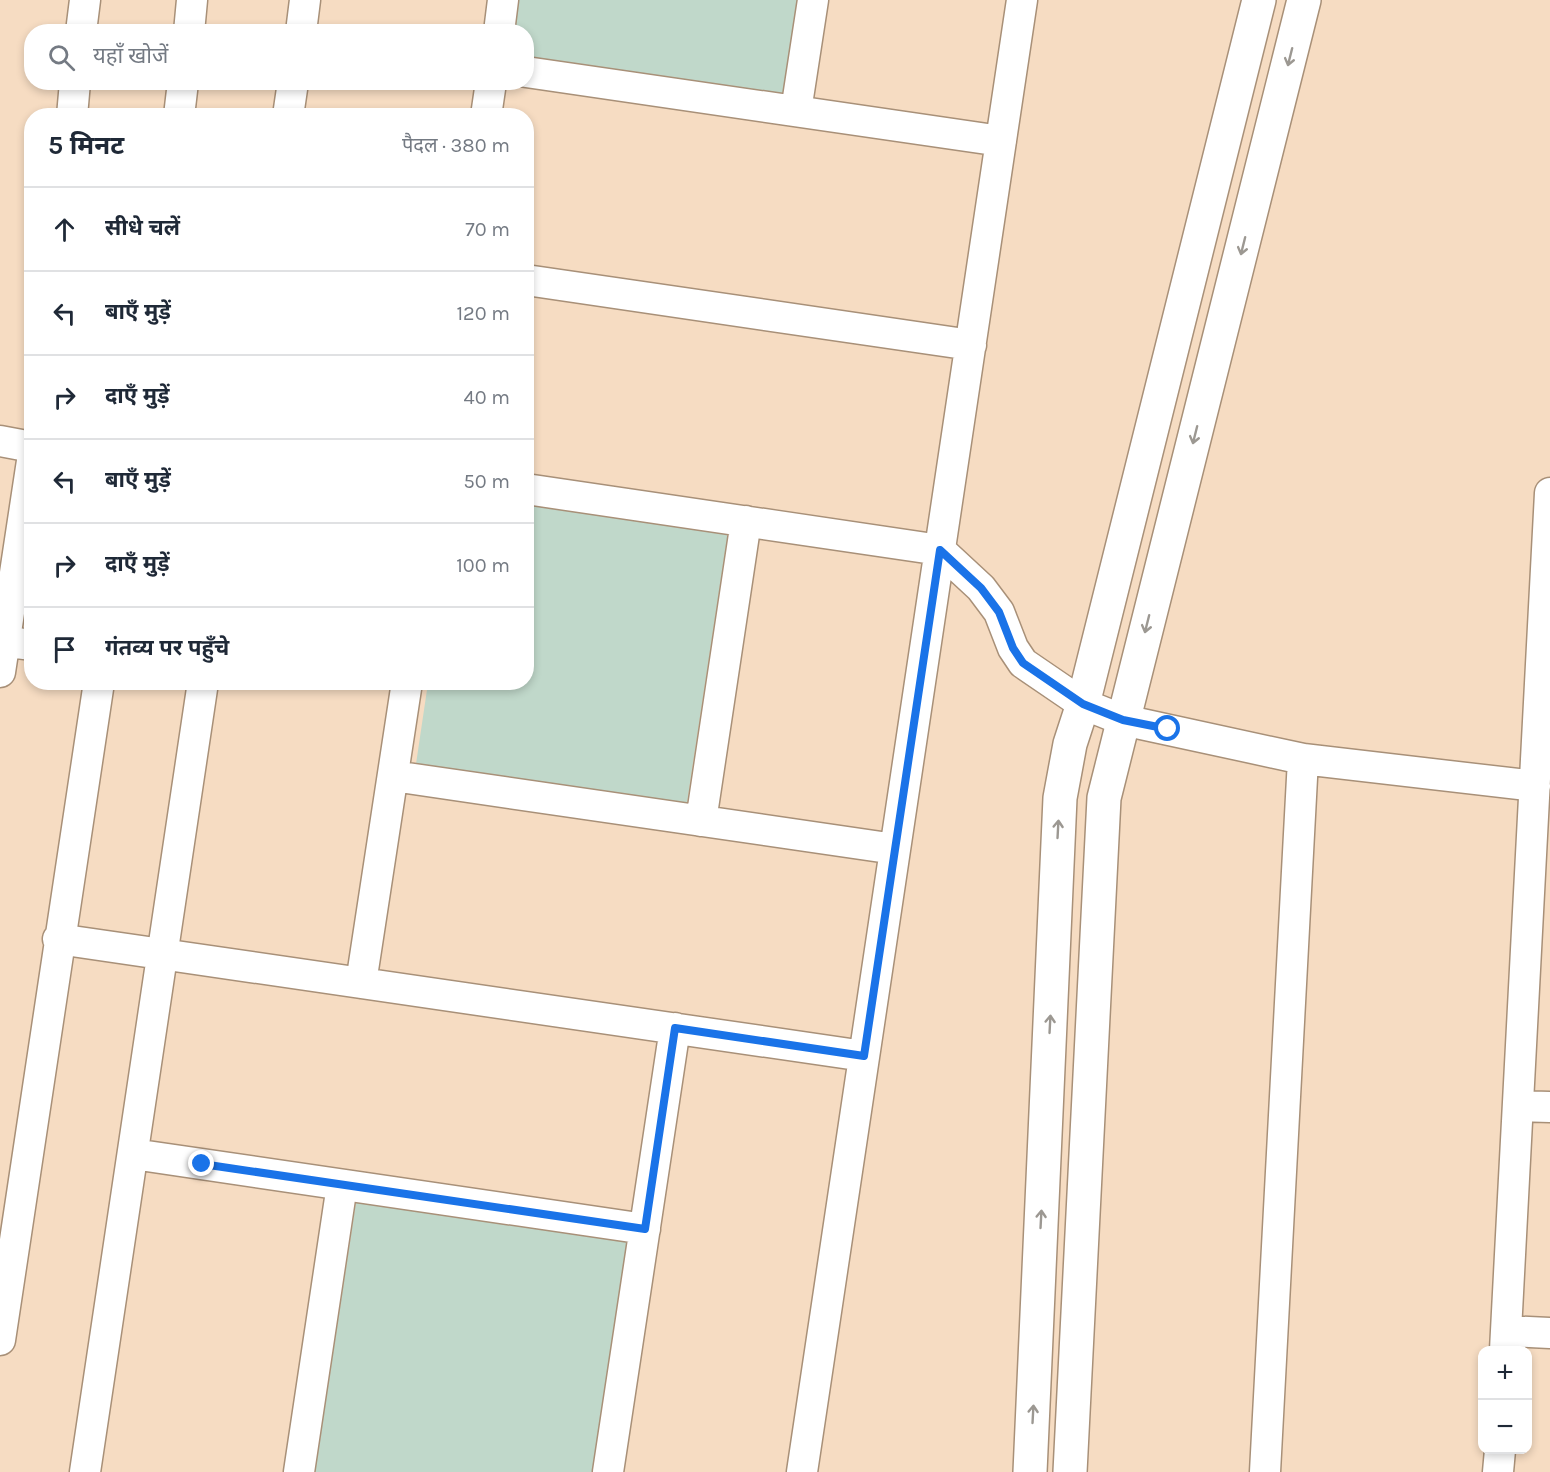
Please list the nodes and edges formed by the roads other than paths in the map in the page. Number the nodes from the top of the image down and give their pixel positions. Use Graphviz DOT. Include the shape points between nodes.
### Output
graph roads {
  1 [pos="85,0"];
  2 [pos="192,0"];
  3 [pos="305,0"];
  4 [pos="503,0"];
  5 [pos="813,0"];
  6 [pos="1022,0"];
  7 [pos="1259,0"];
  8 [pos="1304,0"];
  9 [pos="82,24"];
  10 [pos="190,24"];
  11 [pos="302,24"];
  12 [pos="500,24"];
  13 [pos="534,73"];
  14 [pos="74,90"];
  15 [pos="182,90"];
  16 [pos="292,90"];
  17 [pos="490,90"];
  18 [pos="73,108"];
  19 [pos="180,108"];
  20 [pos="289,108"];
  21 [pos="487,108"];
  22 [pos="796,111"];
  23 [pos="1001,141"];
  24 [pos="534,281"];
  25 [pos="971,345"];
  26 [pos="0,441"];
  27 [pos="24,446"];
  28 [pos="534,490"];
  29 [pos="1550,493"];
  30 [pos="746,521"];
  31 [pos="24,534"];
  32 [pos="940,550"];
  33 [pos="1547,615"];
  34 [pos="12,643"];
  35 [pos="0,672"];
  36 [pos="98,690"];
  37 [pos="202,690"];
  38 [pos="406,690"];
  39 [pos="1083,704"];
  40 [pos="1123,720"];
  41 [pos="1303,759"];
  42 [pos="393,776"];
  43 [pos="1535,786"];
  44 [pos="701,821"];
  45 [pos="895,849"];
  46 [pos="58,939"];
  47 [pos="162,954"];
  48 [pos="361,983"];
  49 [pos="675,1028"];
  50 [pos="864,1056"];
  51 [pos="1518,1106"];
  52 [pos="1550,1107"];
  53 [pos="133,1154"];
  54 [pos="342,1185"];
  55 [pos="645,1229"];
  56 [pos="1550,1333"];
  57 [pos="0,1340"];
  58 [pos="1505,1341"];
  59 [pos="1500,1454"];
  60 [pos="85,1472"];
  61 [pos="299,1472"];
  62 [pos="608,1472"];
  63 [pos="802,1472"];
  64 [pos="1030,1472"];
  65 [pos="1070,1472"];
  66 [pos="1265,1472"];
  67 [pos="1498,1472"];
  1 -- 9 [label="street"];
  2 -- 10 [label="street"];
  3 -- 11 [label="street"];
  4 -- 12 [label="street"];
  5 -- 22 [label="street"];
  6 -- 23 [label="street"];
  7 -- 39 [label="street"];
  8 -- 40 [label="street, one-way"];
  13 -- 22 [label="street"];
  14 -- 18 [label="street"];
  15 -- 19 [label="street"];
  16 -- 20 [label="street"];
  17 -- 21 [label="street"];
  22 -- 23 [label="street"];
  23 -- 25 [label="street"];
  24 -- 25 [label="street"];
  25 -- 32 [label="street"];
  26 -- 27 [label="street"];
  28 -- 30 [label="street"];
  29 -- 33 [label="street"];
  30 -- 32 [label="street"];
  30 -- 44 [label="street"];
  31 -- 34 [label="street"];
  32 -- 39 [label="street" via="981,588 999,612 1023,663"];
  32 -- 45 [label="street"];
  33 -- 43 [label="street"];
  34 -- 35 [label="street"];
  36 -- 46 [label="street"];
  37 -- 47 [label="street"];
  38 -- 42 [label="street"];
  39 -- 40 [label="street"];
  64 -- 39 [label="street, one-way" via="1060,798 1070,744"];
  40 -- 41 [label="street"];
  40 -- 65 [label="street" via="1104,798"];
  41 -- 43 [label="street"];
  41 -- 66 [label="street"];
  42 -- 44 [label="street"];
  42 -- 48 [label="street"];
  43 -- 51 [label="street"];
  44 -- 45 [label="street"];
  45 -- 50 [label="street"];
  46 -- 47 [label="street"];
  46 -- 57 [label="street"];
  47 -- 48 [label="street"];
  47 -- 53 [label="street"];
  48 -- 49 [label="street"];
  49 -- 50 [label="street"];
  49 -- 55 [label="street"];
  50 -- 63 [label="street"];
  51 -- 52 [label="street"];
  51 -- 58 [label="street"];
  53 -- 54 [label="street"];
  53 -- 60 [label="street"];
  54 -- 55 [label="street"];
  54 -- 61 [label="street"];
  55 -- 62 [label="street"];
  56 -- 58 [label="street"];
  59 -- 67 [label="street"];
}
